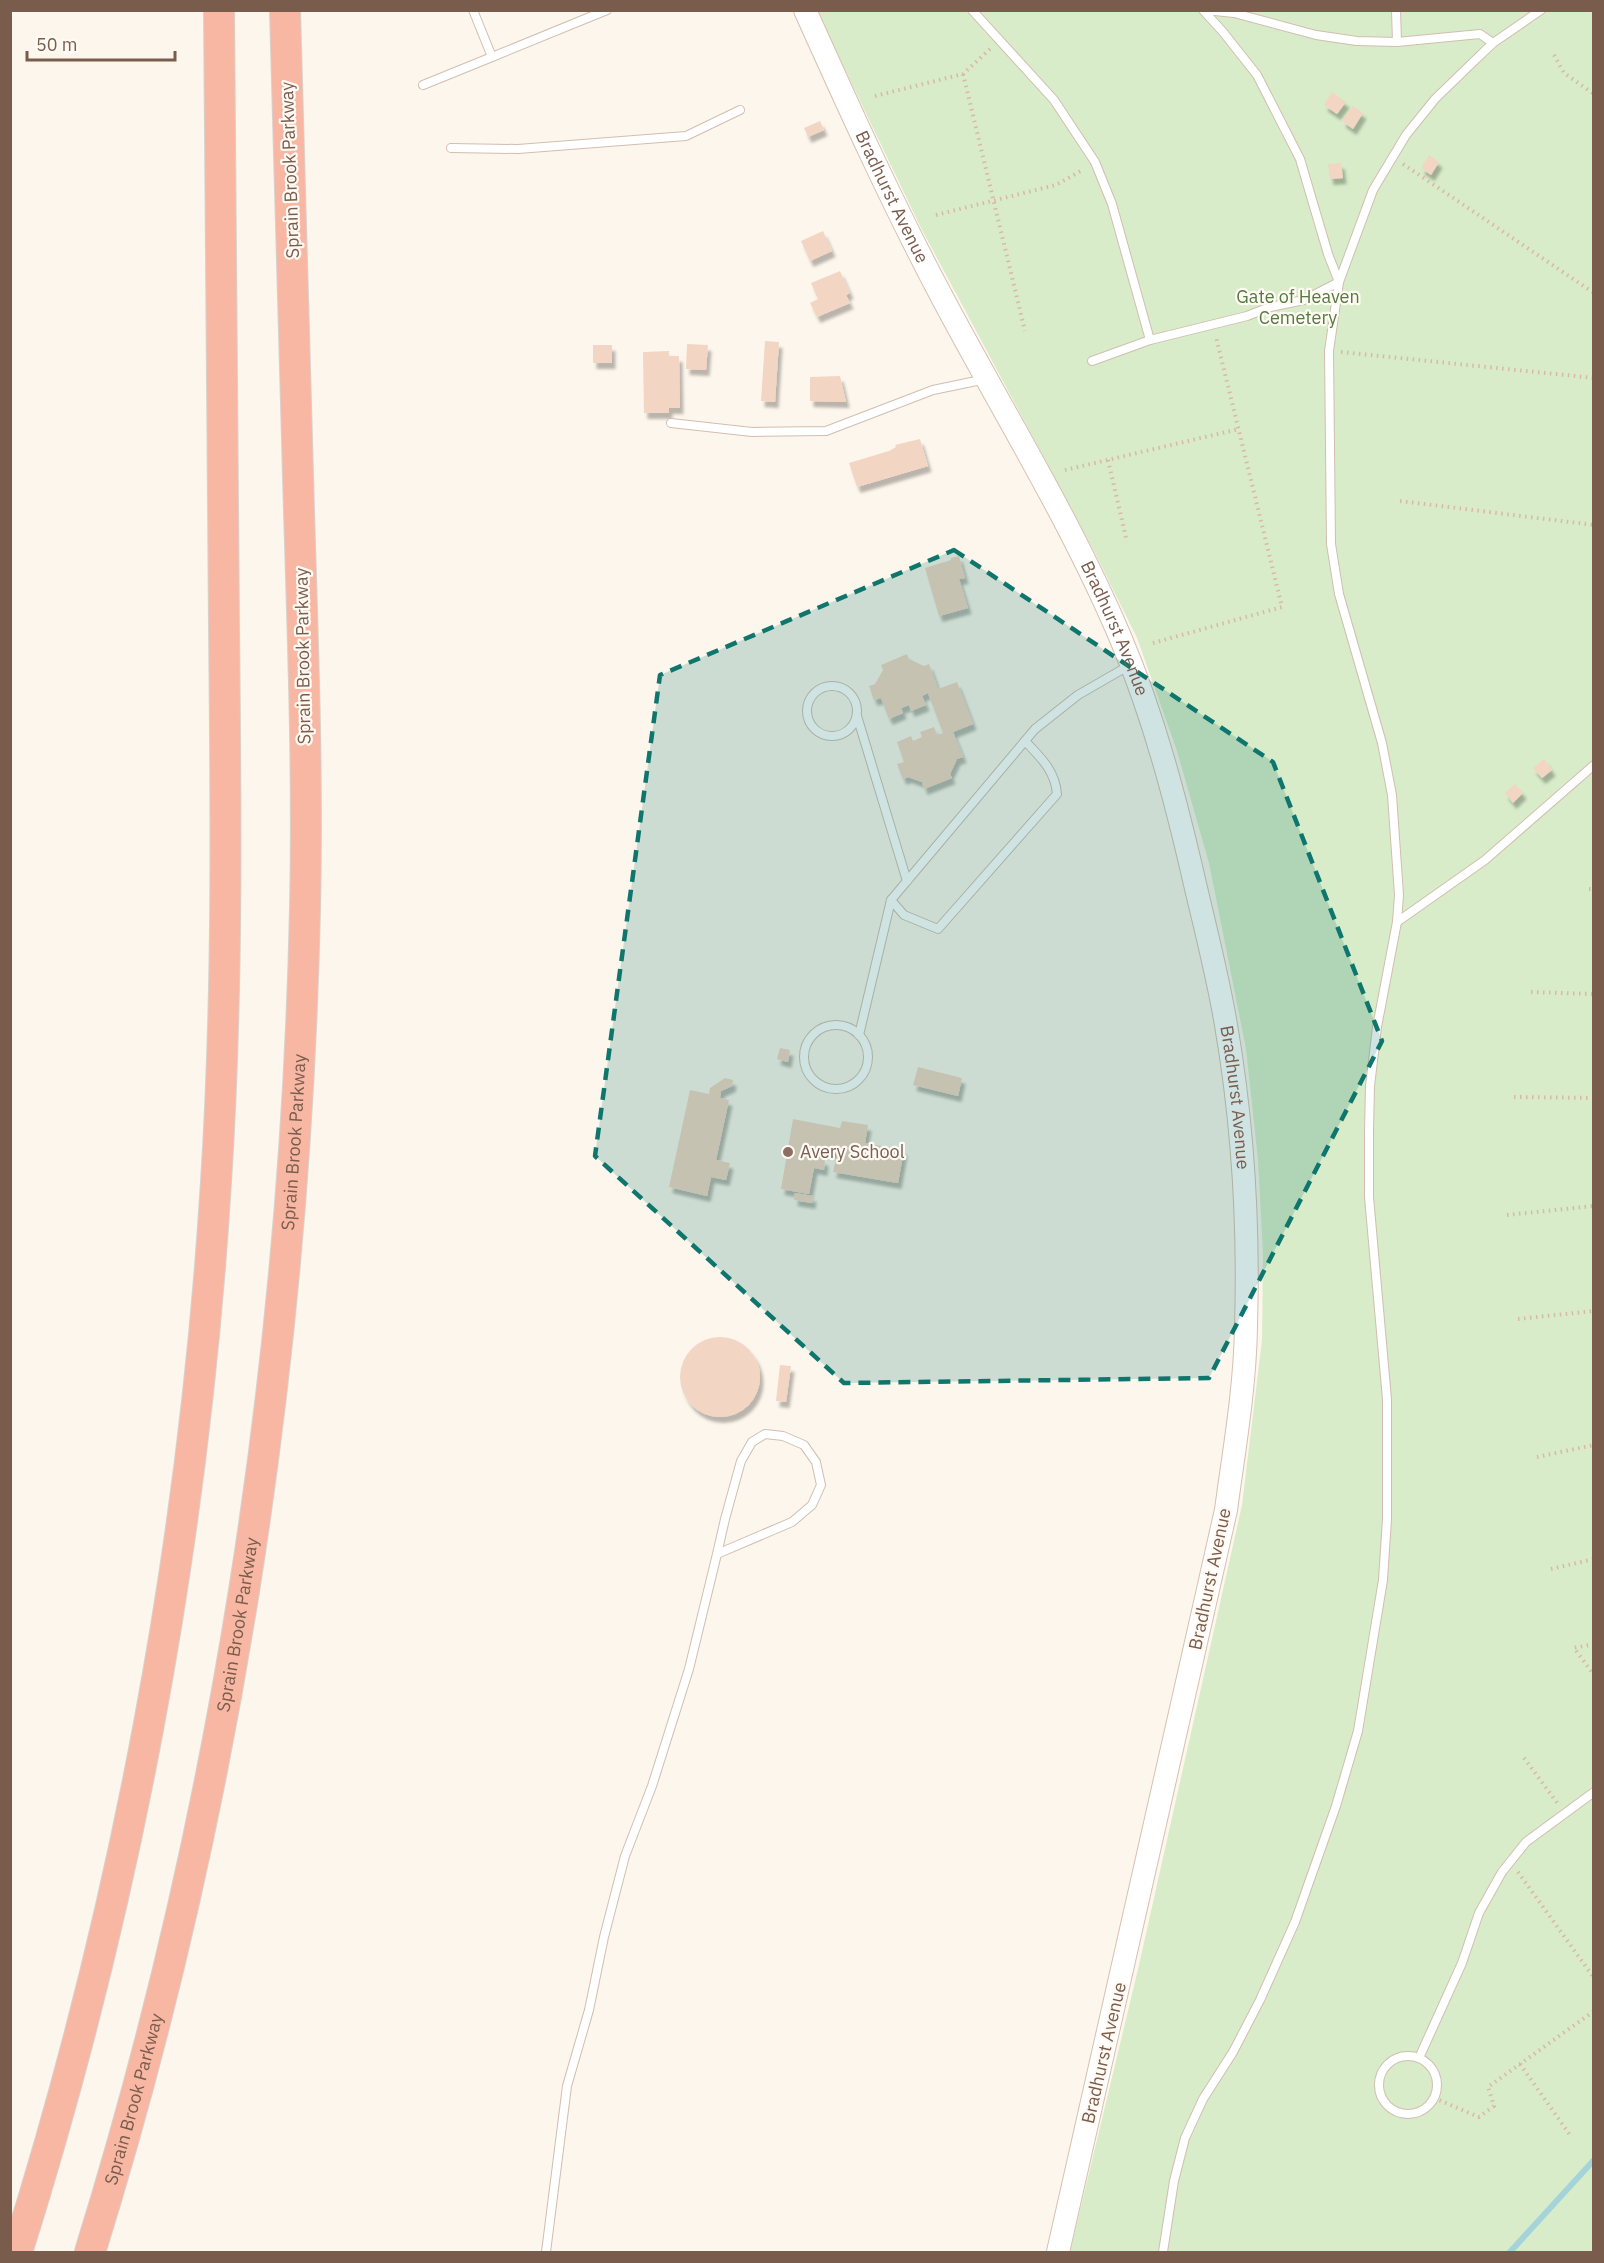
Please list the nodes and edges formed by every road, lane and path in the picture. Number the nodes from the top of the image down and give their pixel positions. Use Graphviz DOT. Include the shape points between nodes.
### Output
graph roads {
  1 [pos="219,10"];
  2 [pos="285,10"];
  3 [pos="473,10"];
  4 [pos="607,10"];
  5 [pos="805,10"];
  6 [pos="972,10"];
  7 [pos="1204,10"];
  8 [pos="1396,10"];
  9 [pos="1541,10"];
  10 [pos="999,40"];
  11 [pos="1397,42"];
  12 [pos="1494,43"];
  13 [pos="1554,55"];
  14 [pos="492,57"];
  15 [pos="963,74"];
  16 [pos="423,85"];
  17 [pos="1593,94"];
  18 [pos="875,96"];
  19 [pos="740,110"];
  20 [pos="451,148"];
  21 [pos="1392,157"];
  22 [pos="1095,162"];
  23 [pos="993,200"];
  24 [pos="936,215"];
  25 [pos="1339,282"];
  26 [pos="1593,293"];
  27 [pos="1214,325"];
  28 [pos="1025,331"];
  29 [pos="1150,340"];
  30 [pos="1329,351"];
  31 [pos="1092,361"];
  32 [pos="1593,378"];
  33 [pos="987,379"];
  34 [pos="671,423"];
  35 [pos="1239,429"];
  36 [pos="1108,460"];
  37 [pos="1065,470"];
  38 [pos="1400,501"];
  39 [pos="1593,525"];
  40 [pos="1127,542"];
  41 [pos="1153,643"];
  42 [pos="1131,664"];
  43 [pos="857,716"];
  44 [pos="1024,741"];
  45 [pos="1593,765"];
  46 [pos="907,881"];
  47 [pos="891,900"];
  48 [pos="1397,922"];
  49 [pos="1531,992"];
  50 [pos="1593,994"];
  51 [pos="860,1035"];
  52 [pos="1515,1097"];
  53 [pos="1593,1098"];
  54 [pos="1593,1206"];
  55 [pos="1508,1215"];
  56 [pos="1593,1311"];
  57 [pos="1518,1319"];
  58 [pos="1593,1445"];
  59 [pos="1537,1457"];
  60 [pos="717,1554"];
  61 [pos="1593,1559"];
  62 [pos="1551,1569"];
  63 [pos="1593,1644"];
  64 [pos="1593,1675"];
  65 [pos="1524,1758"];
  66 [pos="1593,1791"];
  67 [pos="1564,1812"];
  68 [pos="1510,1862"];
  69 [pos="1593,1978"];
  70 [pos="1593,2011"];
  71 [pos="1419,2058"];
  72 [pos="1520,2064"];
  73 [pos="1434,2098"];
  74 [pos="1570,2135"];
  75 [pos="18,2253"];
  76 [pos="90,2253"];
  77 [pos="546,2253"];
  78 [pos="1058,2253"];
  79 [pos="1163,2253"];
  1 -- 75 [label="highway" via="226,963 208,1288 179,1538 130,1814 80,2031"];
  2 -- 76 [label="highway, Sprain Brook Parkway" via="306,815 300,1051 289,1228 262,1473 214,1754 188,1885 154,2024"];
  3 -- 14 [label="lane"];
  4 -- 14 [label="lane"];
  5 -- 33 [label="main road, Bradhurst Avenue" via="869,153"];
  6 -- 10 [label="lane"];
  7 -- 11 [label="lane" via="1316,35"];
  7 -- 25 [label="lane" via="1257,75 1300,159"];
  8 -- 11 [label="lane"];
  9 -- 12 [label="lane"];
  10 -- 15 [label="path"];
  10 -- 22 [label="lane" via="1054,99"];
  11 -- 12 [label="lane" via="1480,34"];
  12 -- 21 [label="lane" via="1435,99"];
  13 -- 17 [label="path" via="1564,73"];
  14 -- 16 [label="lane"];
  15 -- 18 [label="path"];
  15 -- 23 [label="path"];
  19 -- 20 [label="lane" via="686,136 518,149"];
  21 -- 25 [label="lane" via="1373,190"];
  21 -- 26 [label="path"];
  22 -- 23 [label="path" via="1056,184"];
  22 -- 29 [label="lane" via="1112,204"];
  23 -- 24 [label="path"];
  23 -- 28 [label="path"];
  25 -- 27 [label="lane" via="1304,300"];
  25 -- 30 [label="lane"];
  27 -- 29 [label="lane"];
  27 -- 35 [label="path"];
  29 -- 31 [label="lane"];
  30 -- 32 [label="path"];
  30 -- 48 [label="lane" via="1331,544 1339,594 1382,744 1392,795 1399,895"];
  33 -- 34 [label="lane" via="933,390 826,431 752,432"];
  33 -- 42 [label="main road, Bradhurst Avenue" via="1078,547"];
  35 -- 36 [label="path"];
  35 -- 41 [label="path" via="1282,607"];
  36 -- 37 [label="path"];
  36 -- 40 [label="path"];
  38 -- 39 [label="path"];
  42 -- 44 [label="lane" via="1078,695"];
  42 -- 78 [label="main road, Bradhurst Avenue" via="1171,786 1226,1025 1246,1226 1246,1331 1226,1510"];
  43 -- 43 [label="lane" via="850,693 835,686 812,695 806,710 811,726 833,737 849,731"];
  43 -- 46 [label="lane"];
  44 -- 46 [label="lane"];
  44 -- 47 [label="lane" via="1050,768 1057,794 938,929 904,915"];
  45 -- 48 [label="lane" via="1485,860"];
  46 -- 47 [label="lane"];
  47 -- 51 [label="lane"];
  48 -- 79 [label="lane" via="1377,1028 1370,1097 1369,1197 1382,1337 1387,1519 1383,1580 1358,1731 1295,1922 1260,2000 1185,2138"];
  49 -- 50 [label="path"];
  51 -- 51 [label="lane" via="868,1064 858,1081 839,1089 819,1084 811,1077 804,1057 806,1046 819,1030 840,1025"];
  52 -- 53 [label="path"];
  54 -- 55 [label="path"];
  56 -- 57 [label="path"];
  58 -- 59 [label="path"];
  60 -- 60 [label="lane" via="741,1461 752,1442 765,1434 804,1445 816,1462 821,1485 812,1505 792,1522"];
  60 -- 77 [label="lane" via="689,1669 625,1856 567,2086"];
  61 -- 62 [label="path"];
  63 -- 64 [label="path" via="1574,1648"];
  65 -- 67 [label="path"];
  66 -- 67 [label="lane"];
  67 -- 68 [label="lane" via="1526,1842"];
  68 -- 69 [label="path"];
  68 -- 71 [label="lane" via="1479,1913 1462,1963"];
  70 -- 72 [label="path"];
  71 -- 73 [label="lane" via="1434,2072"];
  71 -- 73 [label="lane" via="1408,2056 1392,2061 1383,2070 1379,2092 1387,2105 1404,2114 1424,2109"];
  72 -- 73 [label="path" via="1488,2088 1494,2106 1479,2117"];
  72 -- 74 [label="path"];
}
